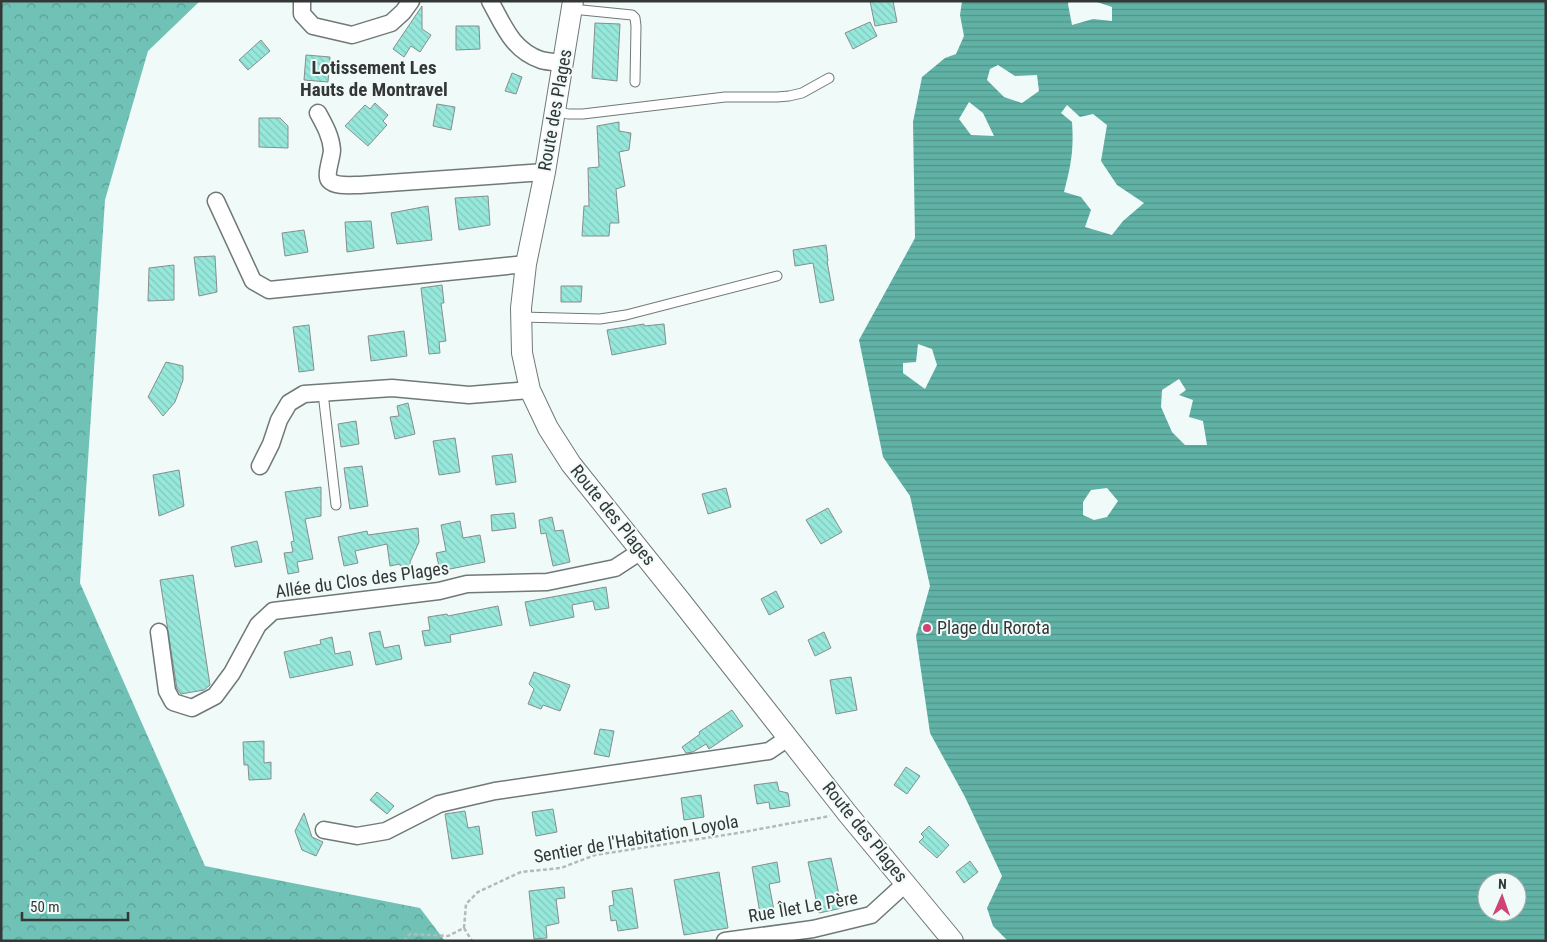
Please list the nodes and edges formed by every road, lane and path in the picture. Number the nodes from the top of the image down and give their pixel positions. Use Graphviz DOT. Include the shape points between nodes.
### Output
graph roads {
  1 [pos="302,1"];
  2 [pos="411,1"];
  3 [pos="490,1"];
  4 [pos="573,5"];
  5 [pos="564,63"];
  6 [pos="829,78"];
  7 [pos="635,82"];
  8 [pos="555,110"];
  9 [pos="318,113"];
  10 [pos="545,172"];
  11 [pos="216,201"];
  12 [pos="526,264"];
  13 [pos="777,276"];
  14 [pos="521,317"];
  15 [pos="530,390"];
  16 [pos="323,393"];
  17 [pos="260,466"];
  18 [pos="336,505"];
  19 [pos="641,551"];
  20 [pos="160,632"];
  21 [pos="788,738"];
  22 [pos="848,813"];
  23 [pos="324,830"];
  24 [pos="906,883"];
  25 [pos="464,928"];
  26 [pos="815,935"];
  27 [pos="404,941"];
  28 [pos="472,941"];
  29 [pos="725,941"];
  30 [pos="953,941"];
  1 -- 2 [label="street" via="302,14 313,26 352,35 391,23"];
  3 -- 5 [label="street" via="520,50 541,60"];
  4 -- 5 [label="street, Route des Plages"];
  4 -- 7 [label="lane" via="635,18"];
  5 -- 8 [label="street, Route des Plages"];
  6 -- 8 [label="lane" via="802,93 777,97 726,97 583,114"];
  8 -- 10 [label="street, Route des Plages"];
  9 -- 10 [label="street" via="330,137 332,150 327,177 336,184 360,186"];
  10 -- 12 [label="street, Route des Plages"];
  11 -- 12 [label="street" via="253,281 269,290"];
  12 -- 14 [label="street, Route des Plages"];
  13 -- 14 [label="lane" via="618,317 586,320"];
  14 -- 15 [label="street, Route des Plages" via="522,353"];
  15 -- 16 [label="street" via="469,395 392,388"];
  15 -- 19 [label="street, Route des Plages" via="548,428 571,464"];
  16 -- 17 [label="street" via="304,394 289,403"];
  16 -- 18 [label="lane"];
  19 -- 20 [label="street, Allée du Clos des Plages" via="615,568 547,582 466,584 439,591 273,611 258,625 232,673 215,696 192,708 173,702 167,691"];
  19 -- 21 [label="street, Route des Plages"];
  21 -- 22 [label="street, Route des Plages"];
  21 -- 23 [label="street" via="769,751 495,790 439,804 386,831 358,836"];
  22 -- 24 [label="street, Route des Plages"];
  22 -- 25 [label="path, Sentier de l'Habitation Loyola" via="595,855 560,868 521,872 478,892 466,904"];
  24 -- 26 [label="street, Rue Îlet Le Père" via="871,916"];
  24 -- 30 [label="street, Route des Plages"];
  25 -- 27 [label="path" via="448,936 410,934"];
  25 -- 28 [label="path"];
  26 -- 29 [label="street, Rue Îlet Le Père"];
}
